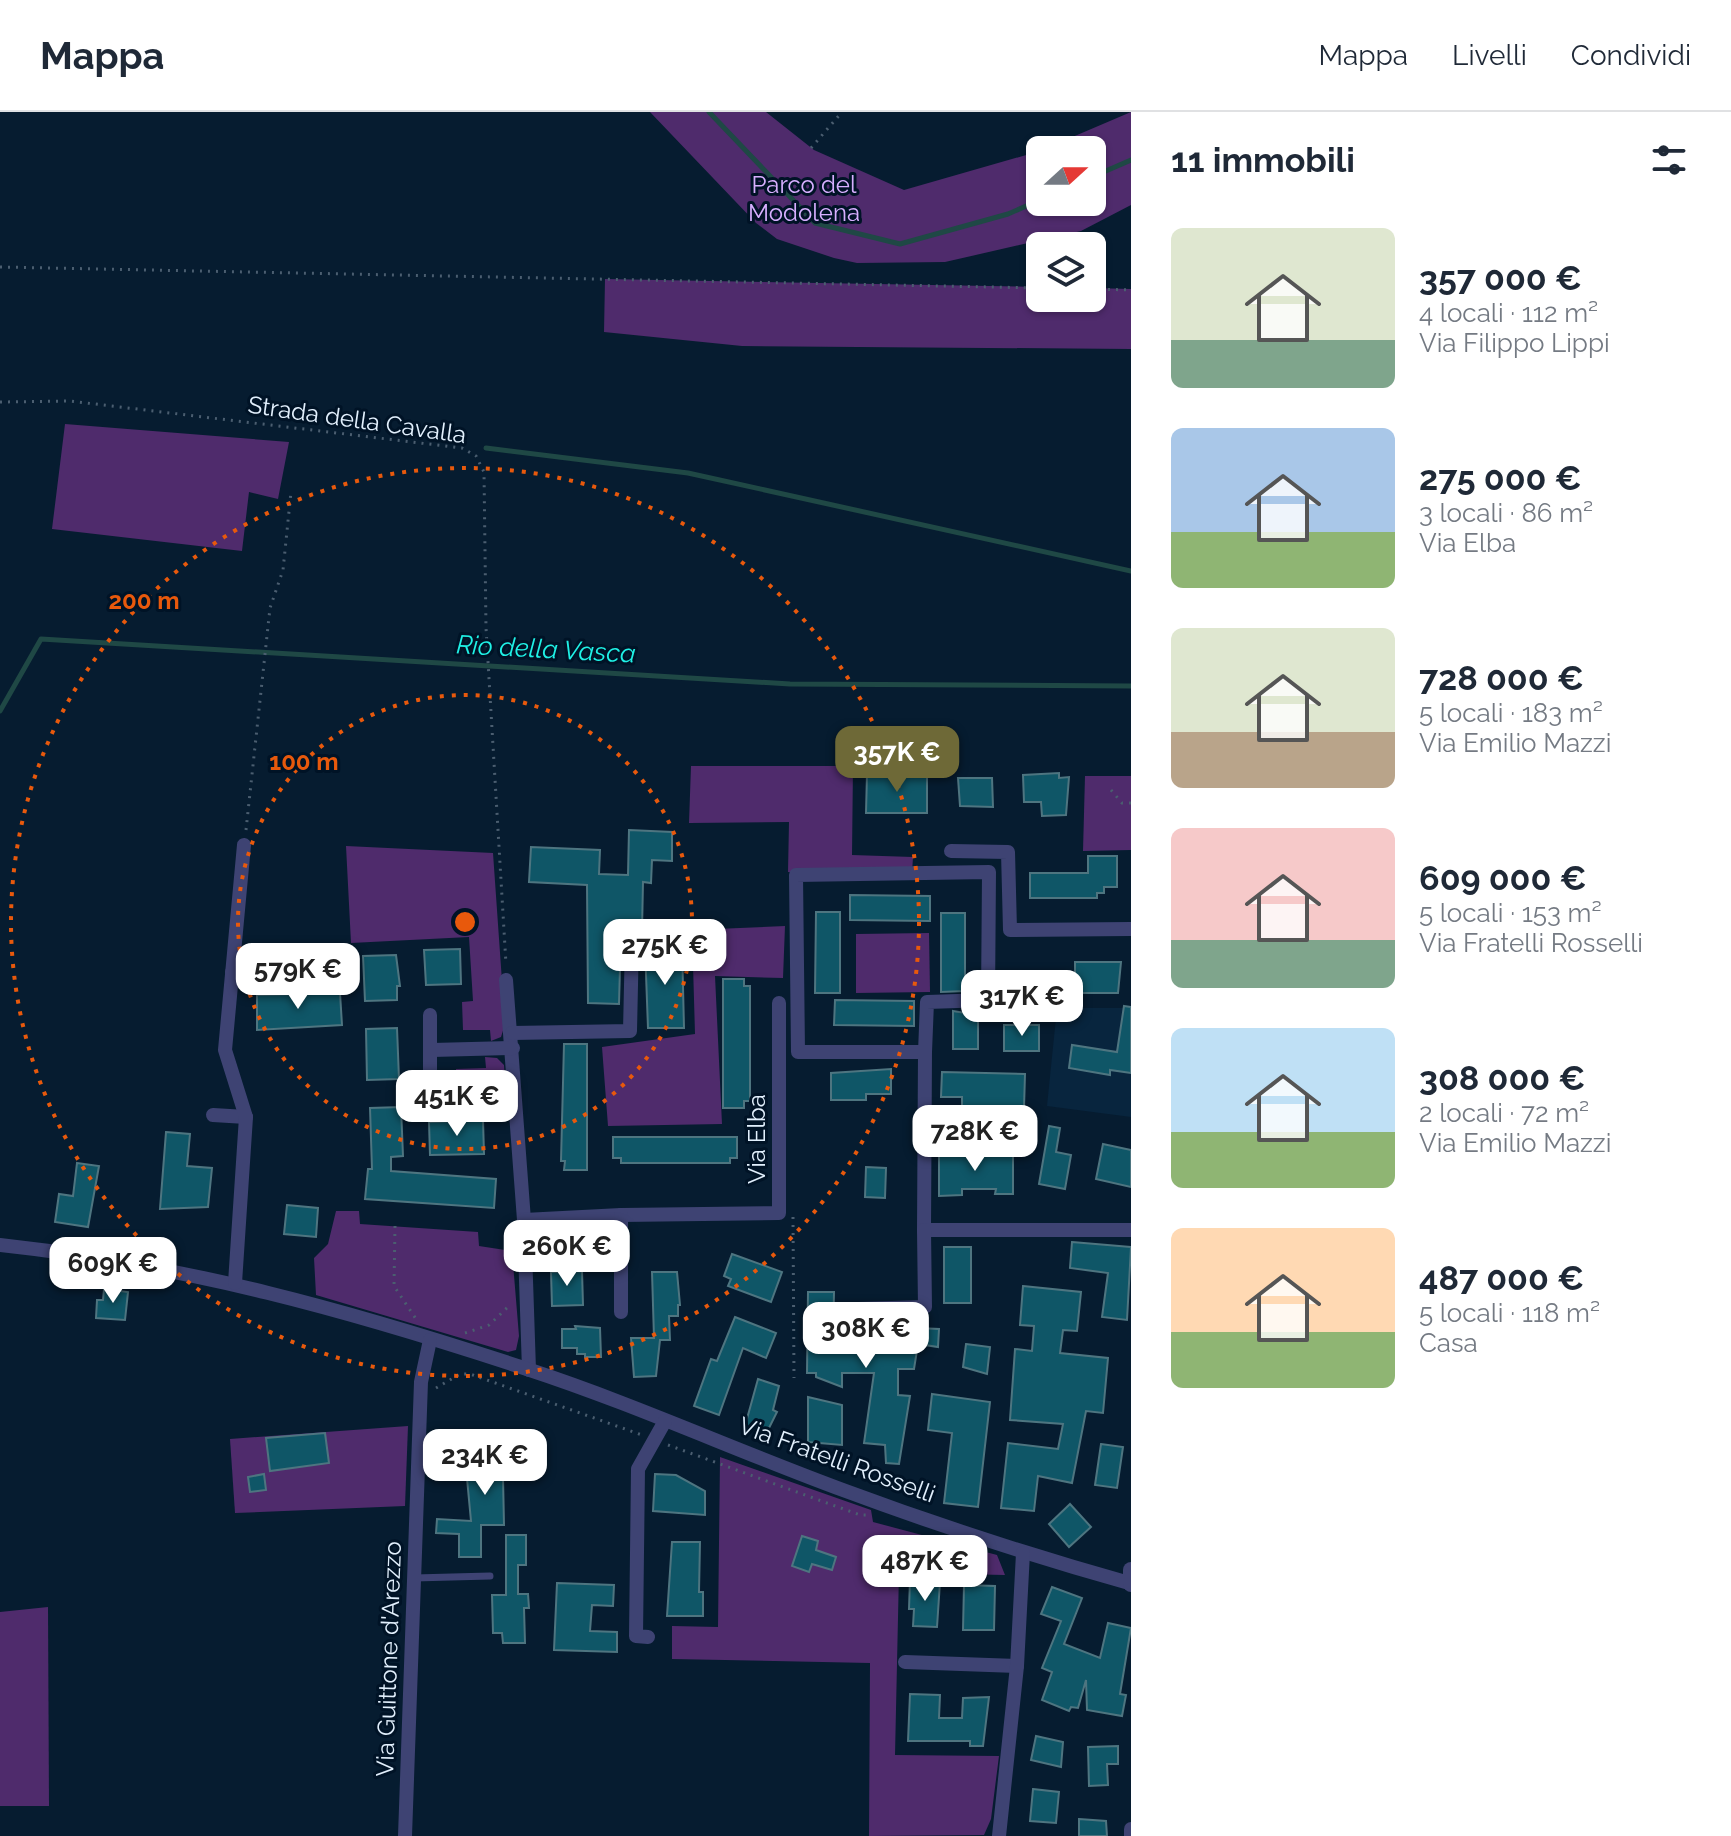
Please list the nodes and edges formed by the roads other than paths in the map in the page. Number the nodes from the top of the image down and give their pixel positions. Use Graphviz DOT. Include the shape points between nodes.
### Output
graph roads {
  1 [pos="244,845"];
  2 [pos="951,851"];
  3 [pos="1131,929"];
  4 [pos="632,940"];
  5 [pos="232,972"];
  6 [pos="306,972"];
  7 [pos="506,980"];
  8 [pos="779,1003"];
  9 [pos="430,1015"];
  10 [pos="512,1033"];
  11 [pos="513,1048"];
  12 [pos="432,1050"];
  13 [pos="925,1052"];
  14 [pos="430,1089"];
  15 [pos="213,1115"];
  16 [pos="246,1117"];
  17 [pos="621,1215"];
  18 [pos="524,1220"];
  19 [pos="924,1230"];
  20 [pos="1131,1230"];
  21 [pos="0,1245"];
  22 [pos="235,1283"];
  23 [pos="858,1309"];
  24 [pos="621,1312"];
  25 [pos="430,1340"];
  26 [pos="529,1370"];
  27 [pos="665,1421"];
  28 [pos="1023,1553"];
  29 [pos="490,1576"];
  30 [pos="414,1578"];
  31 [pos="1130,1579"];
  32 [pos="648,1637"];
  33 [pos="905,1662"];
  34 [pos="1017,1666"];
  35 [pos="1131,1829"];
  36 [pos="405,1836"];
  37 [pos="999,1836"];
  38 [pos="1131,1836"];
  1 -- 5 [label="street"];
  2 -- 3 [label="street" via="1008,852 1010,930"];
  4 -- 10 [label="street" via="630,1031"];
  5 -- 6 [label="street"];
  5 -- 16 [label="street" via="225,1050"];
  7 -- 10 [label="street"];
  8 -- 17 [label="street, Via Elba" via="779,1213"];
  9 -- 12 [label="street"];
  10 -- 11 [label="street"];
  11 -- 12 [label="street"];
  11 -- 18 [label="street"];
  12 -- 14 [label="street"];
  13 -- 13 [label="street" via="927,1002 988,1000 989,872 796,875 798,1052"];
  13 -- 19 [label="street"];
  15 -- 16 [label="street"];
  16 -- 22 [label="street"];
  17 -- 18 [label="street, Via Elba"];
  17 -- 24 [label="street"];
  18 -- 26 [label="street"];
  19 -- 20 [label="street"];
  19 -- 23 [label="street" via="925,1307"];
  21 -- 22 [label="street, Via Fratelli Rosselli"];
  22 -- 25 [label="street, Via Fratelli Rosselli"];
  25 -- 26 [label="street, Via Fratelli Rosselli"];
  25 -- 30 [label="street, Via Guittone d'Arezzo" via="421,1390"];
  26 -- 27 [label="street, Via Fratelli Rosselli"];
  27 -- 28 [label="street, Via Fratelli Rosselli"];
  27 -- 32 [label="street" via="637,1474 636,1636"];
  28 -- 31 [label="street, Via Fratelli Rosselli"];
  28 -- 34 [label="street"];
  29 -- 30 [label="lane"];
  30 -- 36 [label="street, Via Guittone d'Arezzo"];
  33 -- 34 [label="street"];
  34 -- 37 [label="street"];
  35 -- 38 [label="street"];
}
